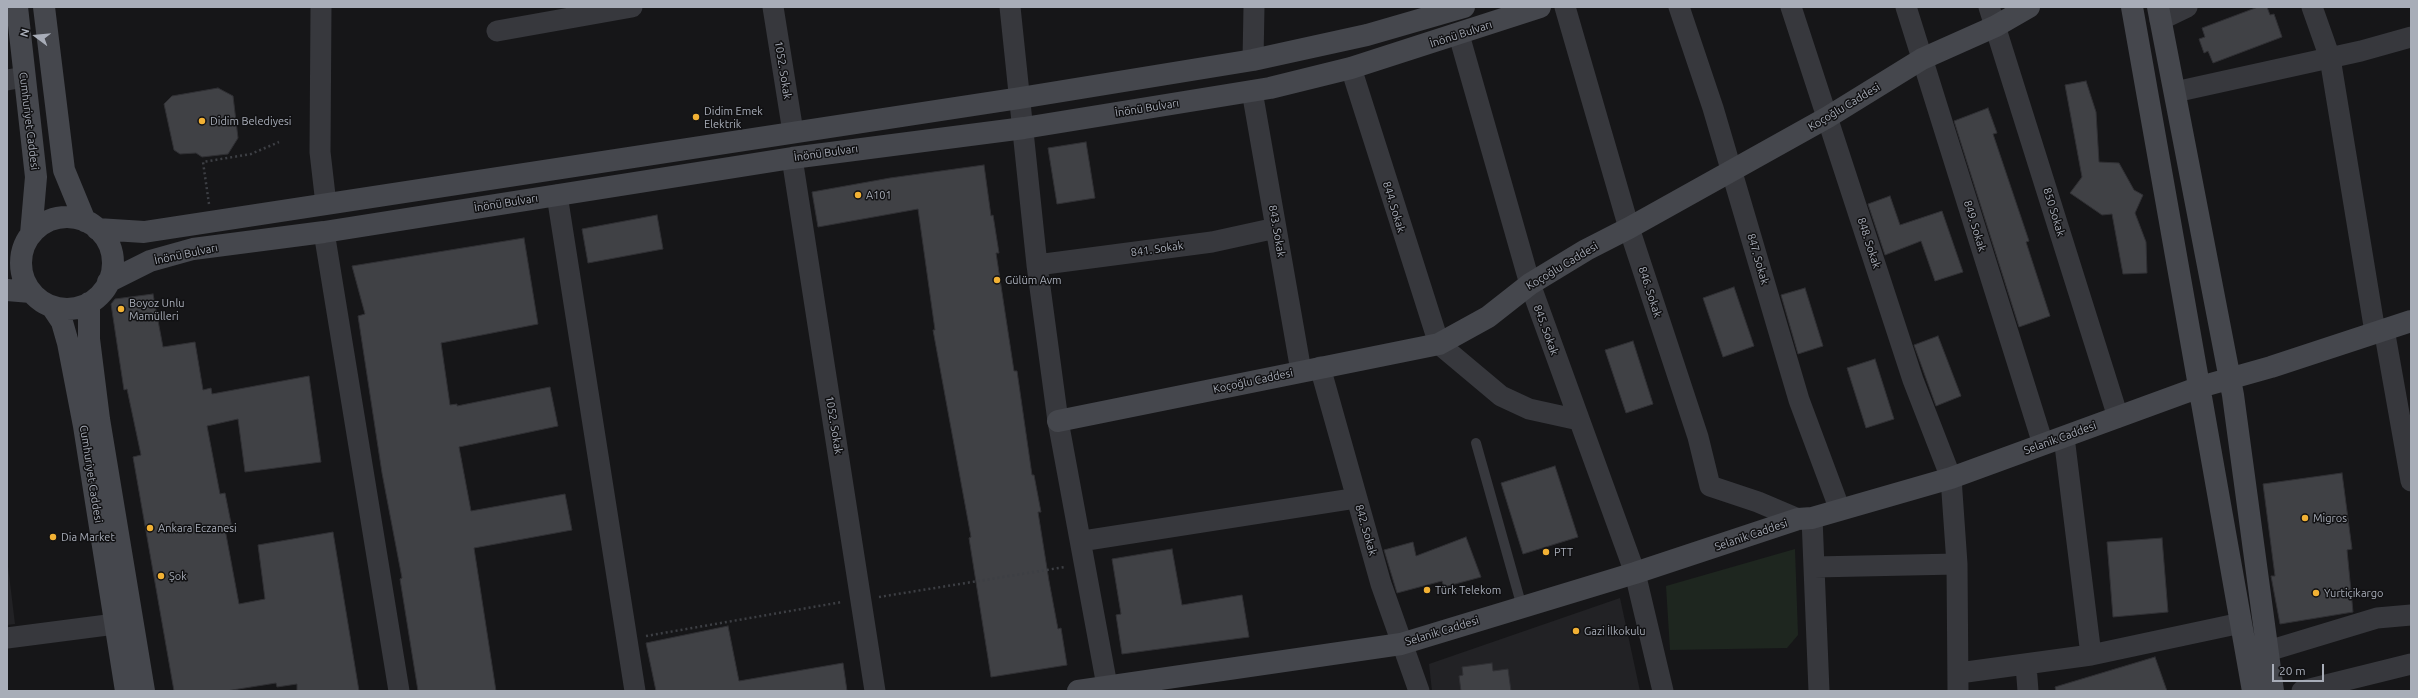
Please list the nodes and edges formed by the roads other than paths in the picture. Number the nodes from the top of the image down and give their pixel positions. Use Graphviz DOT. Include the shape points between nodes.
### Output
graph roads {
  1 [pos="17,7"];
  2 [pos="44,7"];
  3 [pos="321,7"];
  4 [pos="632,7"];
  5 [pos="773,7"];
  6 [pos="1010,7"];
  7 [pos="1254,7"];
  8 [pos="1463,7"];
  9 [pos="1540,7"];
  10 [pos="1565,7"];
  11 [pos="1679,7"];
  12 [pos="1791,7"];
  13 [pos="1906,7"];
  14 [pos="2029,7"];
  15 [pos="2132,7"];
  16 [pos="2187,7"];
  17 [pos="2312,7"];
  18 [pos="580,12"];
  19 [pos="2159,13"];
  20 [pos="1993,16"];
  21 [pos="497,31"];
  22 [pos="1459,35"];
  23 [pos="2411,37"];
  24 [pos="1922,58"];
  25 [pos="2330,58"];
  26 [pos="1253,60"];
  27 [pos="1351,68"];
  28 [pos="15,78"];
  29 [pos="1252,91"];
  30 [pos="2175,92"];
  31 [pos="1020,98"];
  32 [pos="1828,118"];
  33 [pos="1024,128"];
  34 [pos="793,132"];
  35 [pos="792,158"];
  36 [pos="1732,172"];
  37 [pos="557,195"];
  38 [pos="326,204"];
  39 [pos="91,225"];
  40 [pos="1276,228"];
  41 [pos="1630,228"];
  42 [pos="324,232"];
  43 [pos="20,246"];
  44 [pos="1037,265"];
  45 [pos="108,282"];
  46 [pos="1530,284"];
  47 [pos="7,290"];
  48 [pos="30,292"];
  49 [pos="89,303"];
  50 [pos="52,307"];
  51 [pos="2411,321"];
  52 [pos="2379,331"];
  53 [pos="1439,344"];
  54 [pos="1310,369"];
  55 [pos="2229,378"];
  56 [pos="2200,387"];
  57 [pos="2118,417"];
  58 [pos="1579,420"];
  59 [pos="1058,421"];
  60 [pos="2064,436"];
  61 [pos="1476,443"];
  62 [pos="2043,444"];
  63 [pos="1951,478"];
  64 [pos="2411,481"];
  65 [pos="1357,498"];
  66 [pos="1840,510"];
  67 [pos="1805,518"];
  68 [pos="1082,541"];
  69 [pos="1957,564"];
  70 [pos="1814,567"];
  71 [pos="1635,573"];
  72 [pos="1522,607"];
  73 [pos="2411,615"];
  74 [pos="2241,623"];
  75 [pos="115,624"];
  76 [pos="7,638"];
  77 [pos="1401,644"];
  78 [pos="2268,651"];
  79 [pos="2091,655"];
  80 [pos="2411,664"];
  81 [pos="2026,665"];
  82 [pos="1958,682"];
  83 [pos="1107,689"];
  84 [pos="126,691"];
  85 [pos="144,691"];
  86 [pos="399,691"];
  87 [pos="635,691"];
  88 [pos="875,691"];
  89 [pos="1078,691"];
  90 [pos="1419,691"];
  91 [pos="1663,691"];
  92 [pos="1819,691"];
  93 [pos="2028,691"];
  94 [pos="2253,691"];
  95 [pos="2273,691"];
  96 [pos="2302,691"];
  1 -- 28 [label="main road, Cumhuriyet Caddesi"];
  2 -- 39 [label="main road" via="64,170"];
  3 -- 38 [label="street" via="320,152"];
  4 -- 18 [label="street"];
  5 -- 34 [label="street, 1052. Sokak"];
  6 -- 31 [label="street"];
  7 -- 26 [label="street"];
  8 -- 26 [label="main road" via="1367,35"];
  9 -- 22 [label="main road, İnönü Bulvarı"];
  10 -- 41 [label="street, 846. Sokak"];
  11 -- 36 [label="street, 847. Sokak"];
  12 -- 32 [label="street, 848. Sokak"];
  13 -- 24 [label="street, 849. Sokak"];
  14 -- 20 [label="main road, Koçoğlu Caddesi"];
  15 -- 56 [label="main road"];
  16 -- 19 [label="street"];
  17 -- 25 [label="street"];
  18 -- 21 [label="street"];
  19 -- 30 [label="main road"];
  20 -- 24 [label="main road, Koçoğlu Caddesi"];
  20 -- 57 [label="street, 850 Sokak"];
  22 -- 27 [label="main road, İnönü Bulvarı"];
  22 -- 46 [label="street, 845. Sokak"];
  23 -- 25 [label="street"];
  24 -- 32 [label="main road, Koçoğlu Caddesi"];
  24 -- 62 [label="street, 849. Sokak"];
  25 -- 30 [label="street"];
  25 -- 52 [label="street"];
  26 -- 31 [label="main road"];
  27 -- 29 [label="main road, İnönü Bulvarı"];
  27 -- 53 [label="street, 844. Sokak"];
  28 -- 43 [label="main road, Cumhuriyet Caddesi" via="36,177"];
  29 -- 33 [label="main road, İnönü Bulvarı"];
  29 -- 40 [label="street, 843. Sokak"];
  30 -- 55 [label="main road"];
  31 -- 33 [label="street"];
  31 -- 34 [label="main road"];
  32 -- 36 [label="main road, Koçoğlu Caddesi"];
  32 -- 63 [label="street, 848. Sokak" via="1914,380"];
  33 -- 35 [label="main road, İnönü Bulvarı"];
  33 -- 44 [label="street"];
  34 -- 38 [label="main road"];
  35 -- 37 [label="main road, İnönü Bulvarı"];
  35 -- 88 [label="street, 1052. Sokak"];
  36 -- 41 [label="main road, Koçoğlu Caddesi"];
  36 -- 66 [label="street, 847. Sokak" via="1800,400"];
  37 -- 42 [label="main road, İnönü Bulvarı"];
  37 -- 87 [label="street"];
  38 -- 39 [label="main road" via="144,232"];
  39 -- 43 [label="main road" via="70,217 56,218 42,224"];
  39 -- 45 [label="main road" via="110,248 112,260"];
  40 -- 44 [label="street, 841. Sokak" via="1212,242"];
  40 -- 54 [label="street, 843. Sokak"];
  41 -- 46 [label="main road, Koçoğlu Caddesi" via="1586,250"];
  41 -- 67 [label="street, 846. Sokak" via="1698,438 1710,486"];
  42 -- 45 [label="main road, İnönü Bulvarı" via="193,250 150,261"];
  42 -- 86 [label="street"];
  43 -- 48 [label="main road" via="23,279"];
  44 -- 59 [label="street"];
  45 -- 49 [label="main road" via="100,294"];
  46 -- 53 [label="main road, Koçoğlu Caddesi" via="1488,317"];
  46 -- 58 [label="street, 845. Sokak"];
  47 -- 48 [label="main road"];
  48 -- 50 [label="main road"];
  49 -- 50 [label="main road" via="78,308"];
  49 -- 85 [label="main road, Cumhuriyet Caddesi" via="89,339 99,419"];
  50 -- 75 [label="main road, Cumhuriyet Caddesi" via="62,322 84,426"];
  51 -- 52 [label="main road, Selanik Caddesi"];
  52 -- 55 [label="main road, Selanik Caddesi" via="2271,367"];
  52 -- 64 [label="street"];
  53 -- 54 [label="main road, Koçoğlu Caddesi"];
  53 -- 58 [label="street" via="1501,396 1529,409"];
  54 -- 59 [label="main road, Koçoğlu Caddesi"];
  54 -- 65 [label="street, 842. Sokak"];
  55 -- 56 [label="main road, Selanik Caddesi"];
  55 -- 78 [label="main road"];
  56 -- 57 [label="main road, Selanik Caddesi"];
  56 -- 74 [label="main road"];
  57 -- 60 [label="main road, Selanik Caddesi"];
  58 -- 71 [label="street, 845. Sokak"];
  59 -- 68 [label="street"];
  60 -- 62 [label="main road, Selanik Caddesi"];
  60 -- 79 [label="street"];
  61 -- 72 [label="lane"];
  62 -- 63 [label="main road, Selanik Caddesi"];
  63 -- 66 [label="main road, Selanik Caddesi"];
  63 -- 69 [label="street, 848. Sokak"];
  65 -- 68 [label="street"];
  65 -- 77 [label="street, 842. Sokak"];
  66 -- 67 [label="main road, Selanik Caddesi"];
  67 -- 70 [label="street"];
  67 -- 71 [label="main road, Selanik Caddesi"];
  68 -- 83 [label="street"];
  69 -- 70 [label="street"];
  69 -- 82 [label="street, 848. Sokak"];
  70 -- 92 [label="street"];
  71 -- 72 [label="main road, Selanik Caddesi"];
  71 -- 91 [label="street, 845. Sokak"];
  72 -- 77 [label="main road, Selanik Caddesi"];
  73 -- 78 [label="street" via="2377,618"];
  74 -- 79 [label="street"];
  74 -- 94 [label="main road"];
  75 -- 76 [label="street"];
  75 -- 84 [label="main road, Cumhuriyet Caddesi"];
  77 -- 83 [label="main road, Selanik Caddesi"];
  77 -- 90 [label="street, 842. Sokak"];
  78 -- 95 [label="main road"];
  79 -- 81 [label="street"];
  80 -- 96 [label="street"];
  81 -- 82 [label="street"];
  81 -- 93 [label="street"];
  83 -- 89 [label="main road, Selanik Caddesi"];
}
